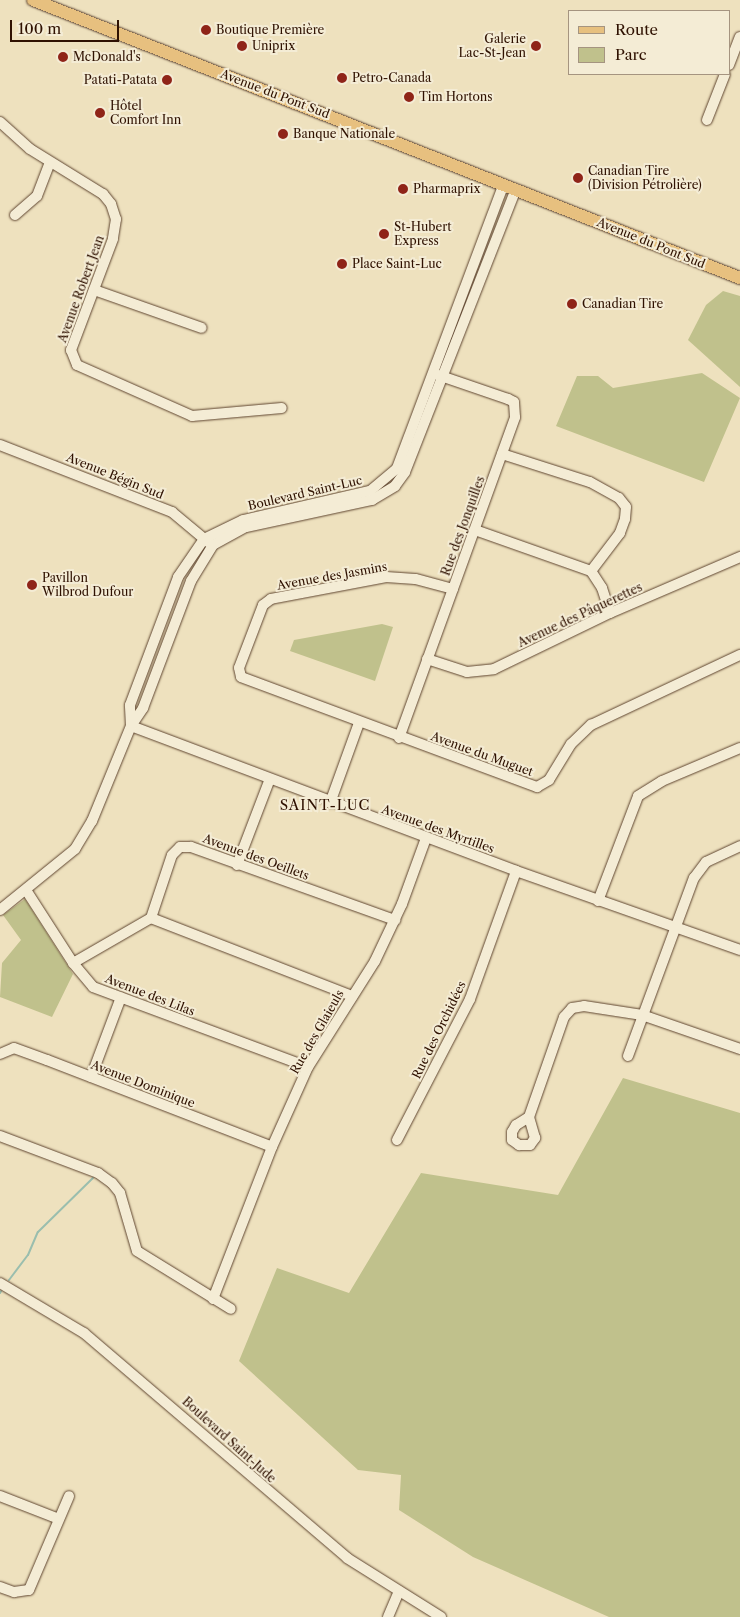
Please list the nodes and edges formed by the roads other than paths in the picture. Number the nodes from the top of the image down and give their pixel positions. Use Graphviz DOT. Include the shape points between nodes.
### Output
graph roads {
  1 [pos="32,0"];
  2 [pos="53,0"];
  3 [pos="740,37"];
  4 [pos="730,62"];
  5 [pos="726,75"];
  6 [pos="707,120"];
  7 [pos="0,122"];
  8 [pos="50,162"];
  9 [pos="510,186"];
  10 [pos="15,215"];
  11 [pos="740,269"];
  12 [pos="740,278"];
  13 [pos="94,290"];
  14 [pos="202,328"];
  15 [pos="438,375"];
  16 [pos="282,408"];
  17 [pos="0,445"];
  18 [pos="502,454"];
  19 [pos="475,530"];
  20 [pos="204,539"];
  21 [pos="213,545"];
  22 [pos="740,557"];
  23 [pos="591,571"];
  24 [pos="453,589"];
  25 [pos="610,613"];
  26 [pos="428,659"];
  27 [pos="738,660"];
  28 [pos="241,677"];
  29 [pos="359,723"];
  30 [pos="131,726"];
  31 [pos="399,738"];
  32 [pos="740,748"];
  33 [pos="269,781"];
  34 [pos="330,803"];
  35 [pos="426,838"];
  36 [pos="740,846"];
  37 [pos="237,865"];
  38 [pos="516,871"];
  39 [pos="26,890"];
  40 [pos="598,901"];
  41 [pos="0,910"];
  42 [pos="151,918"];
  43 [pos="395,920"];
  44 [pos="675,928"];
  45 [pos="740,950"];
  46 [pos="72,963"];
  47 [pos="352,996"];
  48 [pos="121,997"];
  49 [pos="642,1015"];
  50 [pos="740,1049"];
  51 [pos="2,1052"];
  52 [pos="628,1056"];
  53 [pos="308,1067"];
  54 [pos="91,1077"];
  55 [pos="530,1117"];
  56 [pos="0,1136"];
  57 [pos="397,1140"];
  58 [pos="272,1147"];
  59 [pos="0,1283"];
  60 [pos="213,1298"];
  61 [pos="231,1309"];
  62 [pos="0,1496"];
  63 [pos="69,1496"];
  64 [pos="59,1519"];
  65 [pos="0,1587"];
  66 [pos="399,1591"];
  67 [pos="388,1617"];
  68 [pos="441,1617"];
  1 -- 9 [label="main road, Avenue du Pont Sud"];
  2 -- 11 [label="main road, Avenue du Pont Sud" via="572,206"];
  3 -- 4 [label="street"];
  5 -- 6 [label="street"];
  7 -- 8 [label="street, Avenue Robert Jean" via="16,139"];
  8 -- 10 [label="street" via="38,196"];
  8 -- 13 [label="street, Avenue Robert Jean" via="103,194 111,204 116,219 113,239"];
  9 -- 12 [label="main road, Avenue du Pont Sud"];
  9 -- 15 [label="street, Boulevard Saint-Luc"];
  13 -- 14 [label="street"];
  13 -- 16 [label="street, Avenue Robert Jean" via="71,350 77,365 86,371 192,416"];
  15 -- 18 [label="street, Rue des Jonquilles" via="514,402 515,417"];
  15 -- 20 [label="street, Boulevard Saint-Luc" via="398,468 380,485 370,491 243,520"];
  15 -- 21 [label="street, Boulevard Saint-Luc" via="405,472 395,486 372,500 246,527"];
  17 -- 20 [label="street, Avenue Bégin Sud" via="172,512"];
  18 -- 19 [label="street, Rue des Jonquilles"];
  18 -- 23 [label="street" via="590,482 619,498 626,507 626,519 620,533"];
  19 -- 23 [label="street"];
  19 -- 24 [label="street, Rue des Jonquilles"];
  20 -- 21 [label="street, Avenue Bégin Sud"];
  20 -- 30 [label="street, Boulevard Saint-Luc" via="178,577 130,705"];
  21 -- 30 [label="street, Boulevard Saint-Luc" via="191,580 142,708"];
  22 -- 25 [label="street, Avenue des Pâquerettes"];
  23 -- 25 [label="street" via="602,588"];
  24 -- 26 [label="street, Rue des Jonquilles"];
  24 -- 28 [label="street, Avenue des Jasmins" via="415,579 386,577 270,600 263,604 239,668"];
  25 -- 26 [label="street, Avenue des Pâquerettes" via="494,669 467,672"];
  26 -- 31 [label="street, Rue des Jonquilles"];
  27 -- 31 [label="street, Avenue du Muguet" via="591,725 571,744 549,780 537,787"];
  28 -- 29 [label="street, Avenue du Muguet"];
  29 -- 31 [label="street, Avenue du Muguet"];
  29 -- 34 [label="street"];
  30 -- 33 [label="street, Avenue des Myrtilles"];
  30 -- 39 [label="street, Boulevard Saint-Luc" via="101,803 75,849"];
  32 -- 40 [label="street" via="662,781 638,796"];
  33 -- 34 [label="street, Avenue des Myrtilles"];
  33 -- 37 [label="street"];
  34 -- 35 [label="street, Avenue des Myrtilles"];
  35 -- 38 [label="street, Avenue des Myrtilles"];
  35 -- 43 [label="street, Rue des Glaieuls"];
  36 -- 44 [label="street" via="706,862 694,878"];
  37 -- 42 [label="street, Avenue des Oeillets" via="190,847 180,847 172,855"];
  37 -- 43 [label="street, Avenue des Oeillets"];
  38 -- 40 [label="street, Avenue des Myrtilles"];
  38 -- 57 [label="street, Rue des Orchidées" via="470,999"];
  39 -- 41 [label="street, Boulevard Saint-Luc"];
  39 -- 46 [label="street, Avenue des Lilas"];
  40 -- 44 [label="street, Avenue des Myrtilles"];
  42 -- 46 [label="street"];
  42 -- 47 [label="street"];
  43 -- 47 [label="street, Rue des Glaieuls"];
  44 -- 45 [label="street, Avenue des Myrtilles"];
  44 -- 49 [label="street"];
  46 -- 48 [label="street, Avenue des Lilas" via="93,987"];
  47 -- 53 [label="street, Rue des Glaieuls"];
  48 -- 53 [label="street, Avenue des Lilas"];
  48 -- 54 [label="street"];
  49 -- 50 [label="street"];
  49 -- 52 [label="street"];
  49 -- 55 [label="street" via="584,1006 572,1008 564,1017"];
  51 -- 54 [label="street, Avenue Dominique" via="14,1048"];
  53 -- 58 [label="street, Rue des Glaieuls"];
  54 -- 58 [label="street, Avenue Dominique"];
  56 -- 60 [label="street" via="98,1173 112,1183 120,1193 137,1251"];
  58 -- 60 [label="street, Rue des Glaieuls"];
  59 -- 66 [label="street, Boulevard Saint-Jude" via="84,1333 170,1404 284,1507 347,1558"];
  60 -- 61 [label="street"];
  62 -- 64 [label="street"];
  63 -- 64 [label="street"];
  64 -- 65 [label="street" via="30,1590 24,1593"];
  66 -- 67 [label="street"];
  66 -- 68 [label="street, Boulevard Saint-Jude"];
}
